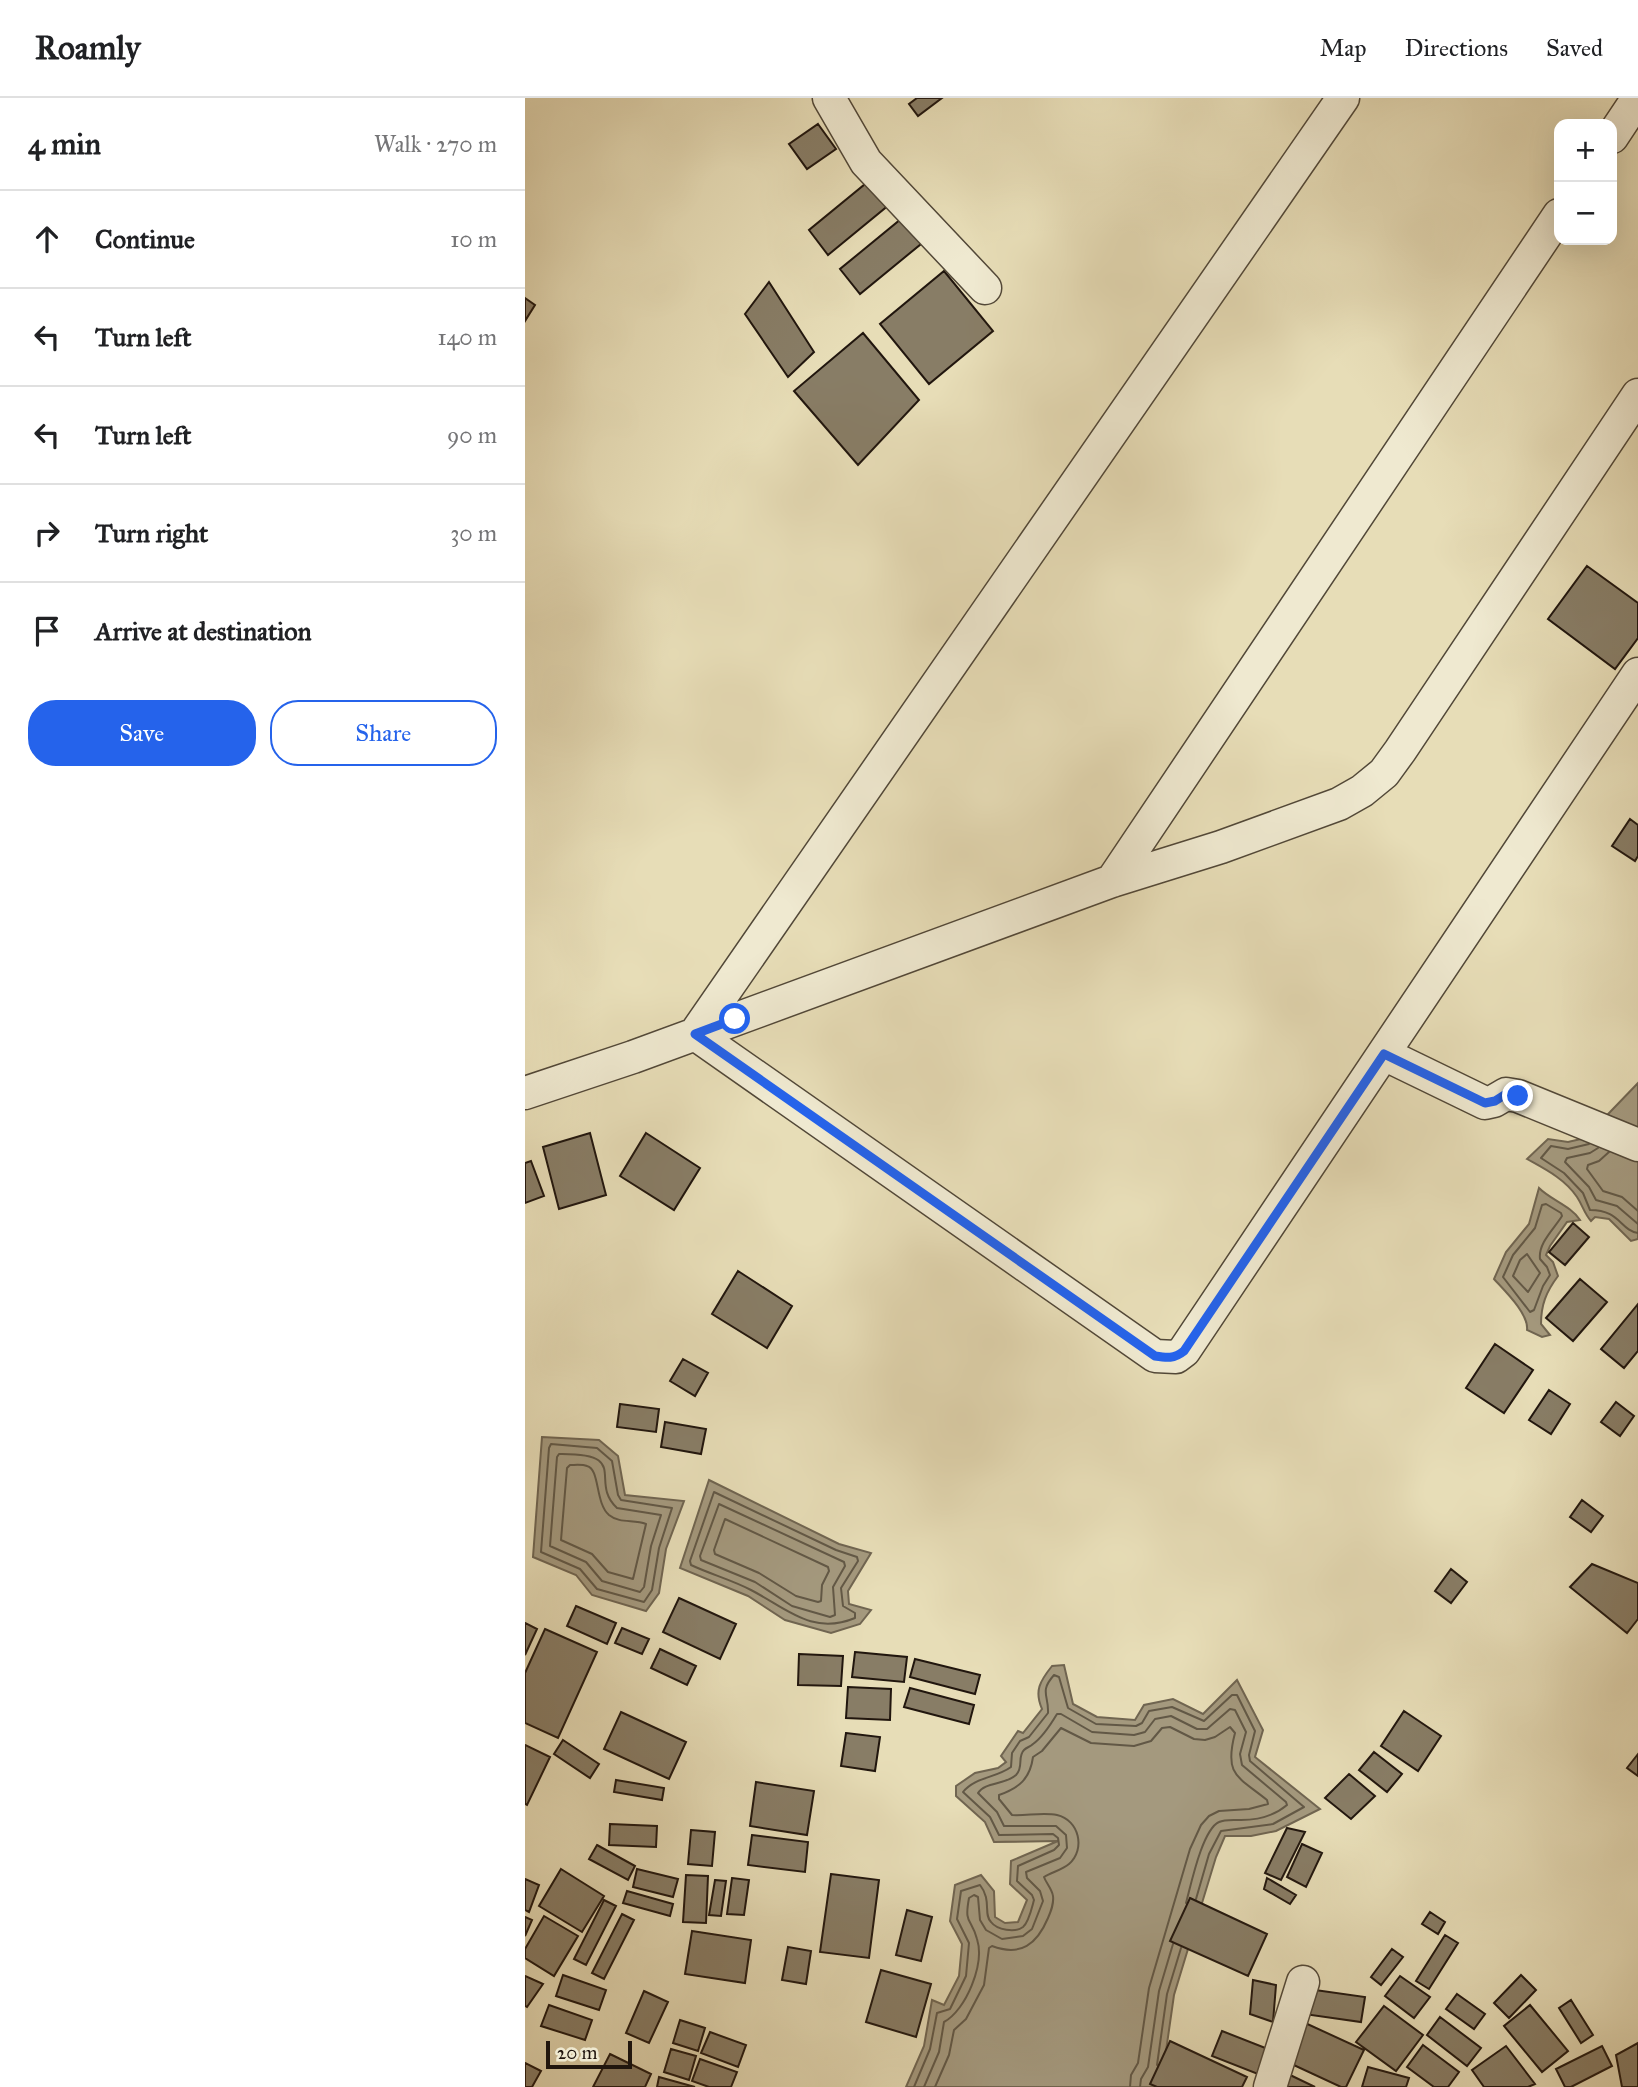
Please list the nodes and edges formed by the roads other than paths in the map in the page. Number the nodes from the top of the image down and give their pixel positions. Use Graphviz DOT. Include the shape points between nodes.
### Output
graph roads {
  1 [pos="829,98"];
  2 [pos="1343,98"];
  3 [pos="1638,98"];
  4 [pos="1617,130"];
  5 [pos="1554,222"];
  6 [pos="985,288"];
  7 [pos="1638,395"];
  8 [pos="1638,674"];
  9 [pos="1112,881"];
  10 [pos="695,1034"];
  11 [pos="1384,1054"];
  12 [pos="525,1093"];
  13 [pos="1638,1145"];
  14 [pos="1303,1982"];
  15 [pos="1270,2087"];
  1 -- 6 [label="street" via="866,162"];
  2 -- 10 [label="street"];
  3 -- 4 [label="street"];
  5 -- 9 [label="street"];
  7 -- 9 [label="street" via="1384,773 1339,804"];
  8 -- 11 [label="street"];
  9 -- 10 [label="street"];
  10 -- 11 [label="street" via="1155,1356 1167,1358 1184,1351"];
  10 -- 12 [label="street"];
  11 -- 13 [label="street" via="1485,1103 1506,1094 1518,1096"];
  14 -- 15 [label="street"];
}
